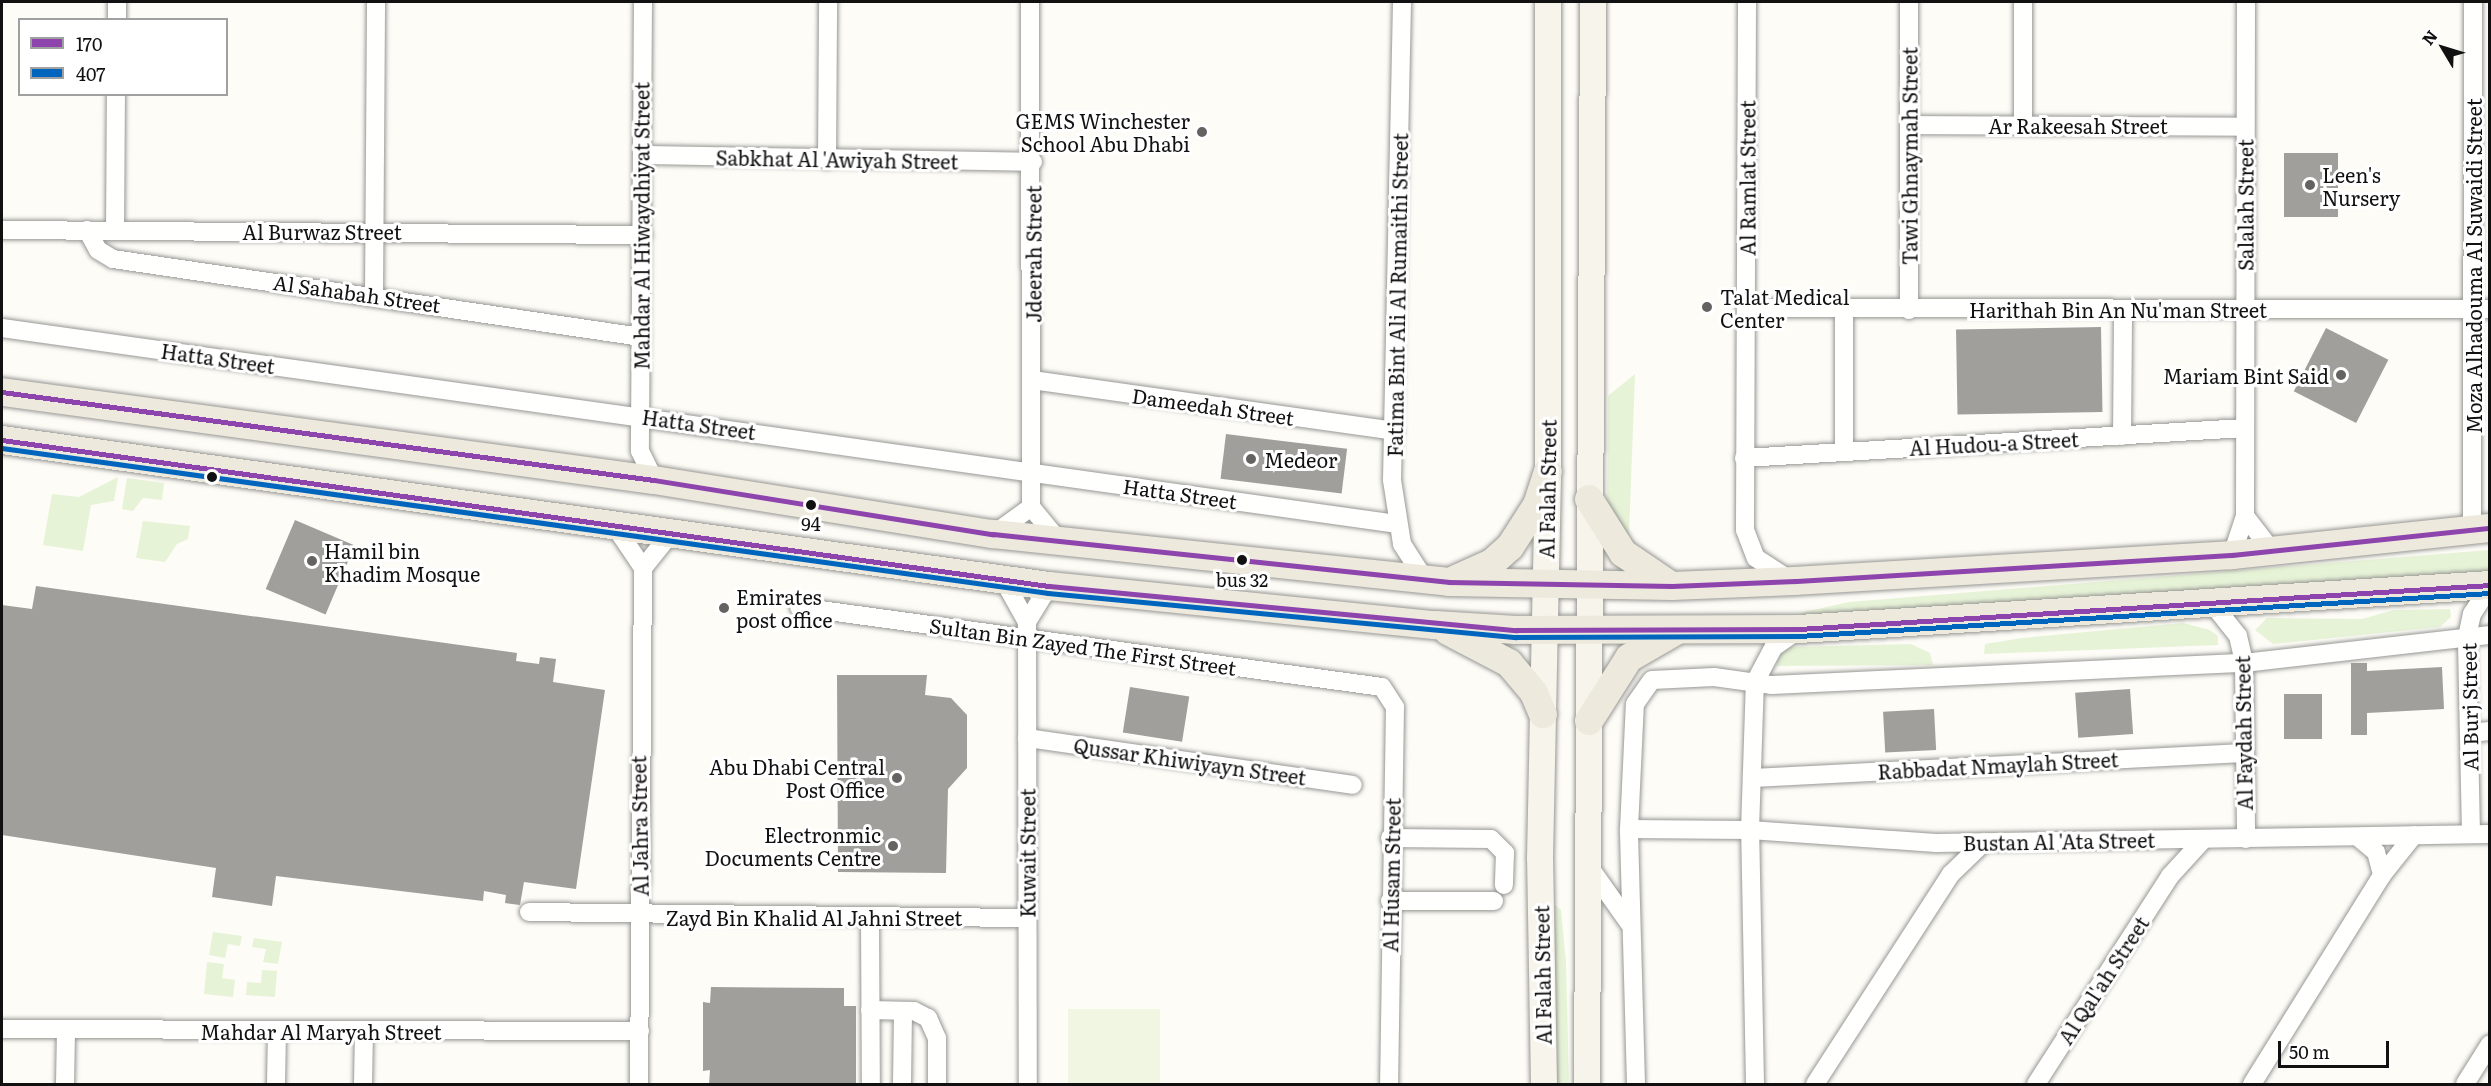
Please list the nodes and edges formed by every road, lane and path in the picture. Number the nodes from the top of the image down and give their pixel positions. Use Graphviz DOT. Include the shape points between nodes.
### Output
graph roads {
  1 [pos="117,2"];
  2 [pos="376,2"];
  3 [pos="643,2"];
  4 [pos="828,2"];
  5 [pos="1030,2"];
  6 [pos="1402,2"];
  7 [pos="1548,2"];
  8 [pos="1593,2"];
  9 [pos="1747,2"];
  10 [pos="1909,2"];
  11 [pos="2023,2"];
  12 [pos="2246,2"];
  13 [pos="2473,2"];
  14 [pos="117,18"];
  15 [pos="2481,35"];
  16 [pos="116,96"];
  17 [pos="2023,124"];
  18 [pos="1910,125"];
  19 [pos="2245,127"];
  20 [pos="642,155"];
  21 [pos="827,160"];
  22 [pos="1033,162"];
  23 [pos="2,230"];
  24 [pos="87,230"];
  25 [pos="115,230"];
  26 [pos="374,232"];
  27 [pos="643,235"];
  28 [pos="374,295"];
  29 [pos="1747,308"];
  30 [pos="2245,308"];
  31 [pos="2123,309"];
  32 [pos="2481,309"];
  33 [pos="1844,310"];
  34 [pos="1909,310"];
  35 [pos="2,328"];
  36 [pos="641,337"];
  37 [pos="1032,380"];
  38 [pos="2,392"];
  39 [pos="2481,394"];
  40 [pos="640,416"];
  41 [pos="2245,428"];
  42 [pos="1394,431"];
  43 [pos="2122,436"];
  44 [pos="2,440"];
  45 [pos="640,451"];
  46 [pos="1844,452"];
  47 [pos="1744,458"];
  48 [pos="1030,471"];
  49 [pos="1548,472"];
  50 [pos="640,478"];
  51 [pos="1589,499"];
  52 [pos="1031,507"];
  53 [pos="2245,516"];
  54 [pos="1396,524"];
  55 [pos="614,525"];
  56 [pos="2481,529"];
  57 [pos="670,533"];
  58 [pos="993,534"];
  59 [pos="1059,541"];
  60 [pos="2272,551"];
  61 [pos="2232,555"];
  62 [pos="644,568"];
  63 [pos="1003,579"];
  64 [pos="1437,581"];
  65 [pos="1795,581"];
  66 [pos="1545,584"];
  67 [pos="1590,584"];
  68 [pos="1049,586"];
  69 [pos="1672,586"];
  70 [pos="2490,586"];
  71 [pos="2211,602"];
  72 [pos="799,607"];
  73 [pos="1027,622"];
  74 [pos="1436,625"];
  75 [pos="1684,628"];
  76 [pos="1544,629"];
  77 [pos="1590,629"];
  78 [pos="1799,629"];
  79 [pos="2490,635"];
  80 [pos="2467,637"];
  81 [pos="1027,641"];
  82 [pos="2244,663"];
  83 [pos="1755,682"];
  84 [pos="1366,683"];
  85 [pos="1543,714"];
  86 [pos="1589,721"];
  87 [pos="2490,731"];
  88 [pos="2471,733"];
  89 [pos="1027,738"];
  90 [pos="2244,753"];
  91 [pos="1752,778"];
  92 [pos="1353,785"];
  93 [pos="1629,829"];
  94 [pos="1750,830"];
  95 [pos="2471,834"];
  96 [pos="2490,834"];
  97 [pos="2414,835"];
  98 [pos="2358,837"];
  99 [pos="1390,838"];
  100 [pos="2246,839"];
  101 [pos="2162,840"];
  102 [pos="2203,840"];
  103 [pos="1984,842"];
  104 [pos="1936,843"];
  105 [pos="1588,865"];
  106 [pos="1951,874"];
  107 [pos="2382,874"];
  108 [pos="2170,876"];
  109 [pos="1504,885"];
  110 [pos="1390,901"];
  111 [pos="1494,901"];
  112 [pos="529,912"];
  113 [pos="640,915"];
  114 [pos="1027,918"];
  115 [pos="870,919"];
  116 [pos="1629,924"];
  117 [pos="870,1010"];
  118 [pos="903,1011"];
  119 [pos="2,1029"];
  120 [pos="66,1030"];
  121 [pos="277,1030"];
  122 [pos="364,1030"];
  123 [pos="640,1031"];
  124 [pos="2490,1044"];
  125 [pos="65,1084"];
  126 [pos="276,1084"];
  127 [pos="363,1084"];
  128 [pos="639,1084"];
  129 [pos="871,1084"];
  130 [pos="902,1084"];
  131 [pos="937,1084"];
  132 [pos="1028,1084"];
  133 [pos="1389,1084"];
  134 [pos="1544,1084"];
  135 [pos="1587,1084"];
  136 [pos="1636,1084"];
  137 [pos="1755,1084"];
  138 [pos="1815,1084"];
  139 [pos="2036,1084"];
  140 [pos="2252,1084"];
  141 [pos="2465,1084"];
  1 -- 14 [label="street"];
  2 -- 26 [label="street"];
  3 -- 20 [label="street, Mahdar Al Hiwaydhiyat Street"];
  4 -- 21 [label="street"];
  5 -- 22 [label="street, Jdeerah Street"];
  6 -- 42 [label="street, Fatima Bint Ali Al Rumaithi Street"];
  7 -- 49 [label="main road, Al Falah Street"];
  8 -- 51 [label="main road"];
  9 -- 29 [label="street, Al Ramlat Street"];
  10 -- 18 [label="street, Tawi Ghnaymah Street"];
  11 -- 17 [label="street"];
  12 -- 19 [label="street, Salalah Street"];
  13 -- 15 [label="street, Moza Alhadouma Al Suwaidi Street"];
  15 -- 32 [label="street, Moza Alhadouma Al Suwaidi Street"];
  16 -- 25 [label="street"];
  17 -- 18 [label="street, Ar Rakeesah Street"];
  17 -- 19 [label="street, Ar Rakeesah Street"];
  18 -- 34 [label="street, Tawi Ghnaymah Street"];
  19 -- 30 [label="street, Salalah Street"];
  20 -- 21 [label="street, Sabkhat Al 'Awiyah Street"];
  20 -- 27 [label="street, Mahdar Al Hiwaydhiyat Street"];
  21 -- 22 [label="street, Sabkhat Al 'Awiyah Street"];
  22 -- 37 [label="street, Jdeerah Street"];
  23 -- 24 [label="street, Al Burwaz Street"];
  24 -- 25 [label="street, Al Burwaz Street"];
  24 -- 28 [label="street, Al Sahabah Street" via="98,250 113,259"];
  25 -- 26 [label="street, Al Burwaz Street"];
  26 -- 27 [label="street, Al Burwaz Street"];
  26 -- 28 [label="street"];
  27 -- 36 [label="street, Mahdar Al Hiwaydhiyat Street"];
  28 -- 36 [label="street, Al Sahabah Street"];
  29 -- 33 [label="street, Harithah Bin An Nu'man Street"];
  29 -- 47 [label="street, Al Ramlat Street"];
  30 -- 31 [label="street, Harithah Bin An Nu'man Street"];
  30 -- 32 [label="street, Harithah Bin An Nu'man Street"];
  30 -- 41 [label="street, Salalah Street"];
  31 -- 34 [label="street, Harithah Bin An Nu'man Street"];
  31 -- 43 [label="street"];
  32 -- 39 [label="street, Moza Alhadouma Al Suwaidi Street"];
  33 -- 34 [label="street, Harithah Bin An Nu'man Street"];
  33 -- 46 [label="street"];
  35 -- 40 [label="street, Hatta Street"];
  36 -- 40 [label="street, Mahdar Al Hiwaydhiyat Street"];
  37 -- 42 [label="street, Dameedah Street"];
  37 -- 48 [label="street, Jdeerah Street"];
  38 -- 50 [label="main road"];
  39 -- 56 [label="street, Moza Alhadouma Al Suwaidi Street"];
  40 -- 45 [label="street, Mahdar Al Hiwaydhiyat Street"];
  40 -- 48 [label="street, Hatta Street"];
  41 -- 43 [label="street, Al Hudou-a Street"];
  41 -- 53 [label="street, Salalah Street"];
  42 -- 54 [label="street, Fatima Bint Ali Al Rumaithi Street" via="1392,480"];
  43 -- 46 [label="street, Al Hudou-a Street"];
  44 -- 55 [label="main road"];
  45 -- 50 [label="street, Mahdar Al Hiwaydhiyat Street"];
  45 -- 50 [label="street, Mahdar Al Hiwaydhiyat Street"];
  46 -- 47 [label="street, Al Hudou-a Street"];
  47 -- 65 [label="street, Al Ramlat Street" via="1748,544 1767,568"];
  48 -- 52 [label="street, Jdeerah Street"];
  48 -- 54 [label="street, Hatta Street"];
  49 -- 64 [label="main road" via="1537,505 1510,547 1492,563"];
  49 -- 66 [label="main road, Al Falah Street"];
  50 -- 58 [label="main road"];
  51 -- 67 [label="main road"];
  51 -- 69 [label="main road" via="1623,553"];
  52 -- 58 [label="street"];
  52 -- 59 [label="street"];
  53 -- 60 [label="street"];
  53 -- 61 [label="street, Salalah Street"];
  54 -- 64 [label="street, Fatima Bint Ali Al Rumaithi Street" via="1402,544"];
  55 -- 57 [label="main road"];
  55 -- 62 [label="street"];
  56 -- 60 [label="main road"];
  57 -- 62 [label="street"];
  57 -- 63 [label="main road"];
  58 -- 59 [label="main road"];
  59 -- 64 [label="main road"];
  60 -- 61 [label="main road"];
  61 -- 65 [label="main road"];
  62 -- 113 [label="street, Al Jahra Street"];
  63 -- 68 [label="main road"];
  63 -- 73 [label="street, Kuwait Street"];
  64 -- 66 [label="main road"];
  65 -- 69 [label="main road"];
  66 -- 67 [label="main road"];
  66 -- 76 [label="main road, Al Falah Street"];
  67 -- 69 [label="main road"];
  67 -- 77 [label="main road"];
  68 -- 73 [label="street"];
  68 -- 74 [label="main road"];
  70 -- 71 [label="main road"];
  70 -- 80 [label="street, Al Burj Street" via="2472,614"];
  71 -- 78 [label="main road"];
  71 -- 82 [label="street, Al Faydah Street" via="2238,636"];
  72 -- 81 [label="street, Sultan Bin Zayed The First Street"];
  73 -- 81 [label="street, Kuwait Street"];
  74 -- 76 [label="main road"];
  74 -- 85 [label="main road" via="1509,663 1534,693"];
  75 -- 77 [label="main road"];
  75 -- 78 [label="main road"];
  75 -- 86 [label="main road" via="1629,658"];
  76 -- 77 [label="main road"];
  76 -- 85 [label="main road, Al Falah Street"];
  77 -- 86 [label="main road"];
  78 -- 83 [label="street" via="1774,647"];
  79 -- 80 [label="street"];
  80 -- 82 [label="street"];
  80 -- 88 [label="street, Al Burj Street"];
  81 -- 84 [label="street, Sultan Bin Zayed The First Street"];
  81 -- 89 [label="street, Kuwait Street"];
  82 -- 83 [label="street" via="1784,684"];
  82 -- 90 [label="street, Al Faydah Street"];
  83 -- 91 [label="street"];
  83 -- 93 [label="street" via="1671,676 1644,686 1635,704"];
  84 -- 99 [label="street, Al Husam Street" via="1388,693 1395,707"];
  85 -- 134 [label="main road, Al Falah Street"];
  86 -- 105 [label="main road"];
  87 -- 88 [label="street"];
  88 -- 95 [label="street, Al Burj Street"];
  89 -- 92 [label="street, Qussar Khiwiyayn Street"];
  89 -- 114 [label="street, Kuwait Street"];
  90 -- 91 [label="street, Rabbadat Nmaylah Street"];
  90 -- 100 [label="street, Al Faydah Street"];
  91 -- 94 [label="street"];
  93 -- 94 [label="street, Bustan Al 'Ata Street"];
  93 -- 116 [label="street"];
  94 -- 104 [label="street, Bustan Al 'Ata Street"];
  94 -- 137 [label="street"];
  95 -- 96 [label="street, Bustan Al 'Ata Street"];
  95 -- 97 [label="street, Bustan Al 'Ata Street"];
  97 -- 98 [label="street, Bustan Al 'Ata Street"];
  97 -- 107 [label="street"];
  98 -- 100 [label="street, Bustan Al 'Ata Street"];
  98 -- 107 [label="street" via="2376,852"];
  99 -- 109 [label="street" via="1491,839 1505,853"];
  99 -- 110 [label="street, Al Husam Street"];
  100 -- 102 [label="street, Bustan Al 'Ata Street"];
  101 -- 102 [label="street, Bustan Al 'Ata Street"];
  101 -- 103 [label="street, Bustan Al 'Ata Street"];
  101 -- 108 [label="street"];
  102 -- 108 [label="street, Al Qal'ah Street"];
  103 -- 104 [label="street, Bustan Al 'Ata Street"];
  103 -- 106 [label="street"];
  104 -- 106 [label="street"];
  105 -- 116 [label="street"];
  105 -- 135 [label="main road"];
  106 -- 138 [label="street"];
  107 -- 140 [label="street"];
  108 -- 139 [label="street, Al Qal'ah Street"];
  110 -- 111 [label="street"];
  110 -- 133 [label="street, Al Husam Street"];
  112 -- 113 [label="street, Zayd Bin Khalid Al Jahni Street"];
  113 -- 115 [label="street, Zayd Bin Khalid Al Jahni Street"];
  113 -- 123 [label="street, Al Jahra Street"];
  114 -- 115 [label="street, Zayd Bin Khalid Al Jahni Street"];
  114 -- 132 [label="street, Kuwait Street"];
  115 -- 117 [label="street"];
  116 -- 136 [label="street"];
  117 -- 118 [label="street"];
  117 -- 129 [label="street"];
  118 -- 130 [label="street"];
  118 -- 131 [label="street" via="922,1013 933,1023"];
  119 -- 120 [label="street, Mahdar Al Maryah Street"];
  120 -- 121 [label="street, Mahdar Al Maryah Street"];
  120 -- 125 [label="street"];
  121 -- 122 [label="street, Mahdar Al Maryah Street"];
  121 -- 126 [label="street"];
  122 -- 123 [label="street, Mahdar Al Maryah Street"];
  122 -- 127 [label="street"];
  123 -- 128 [label="street, Al Jahra Street"];
  124 -- 141 [label="street"];
}
